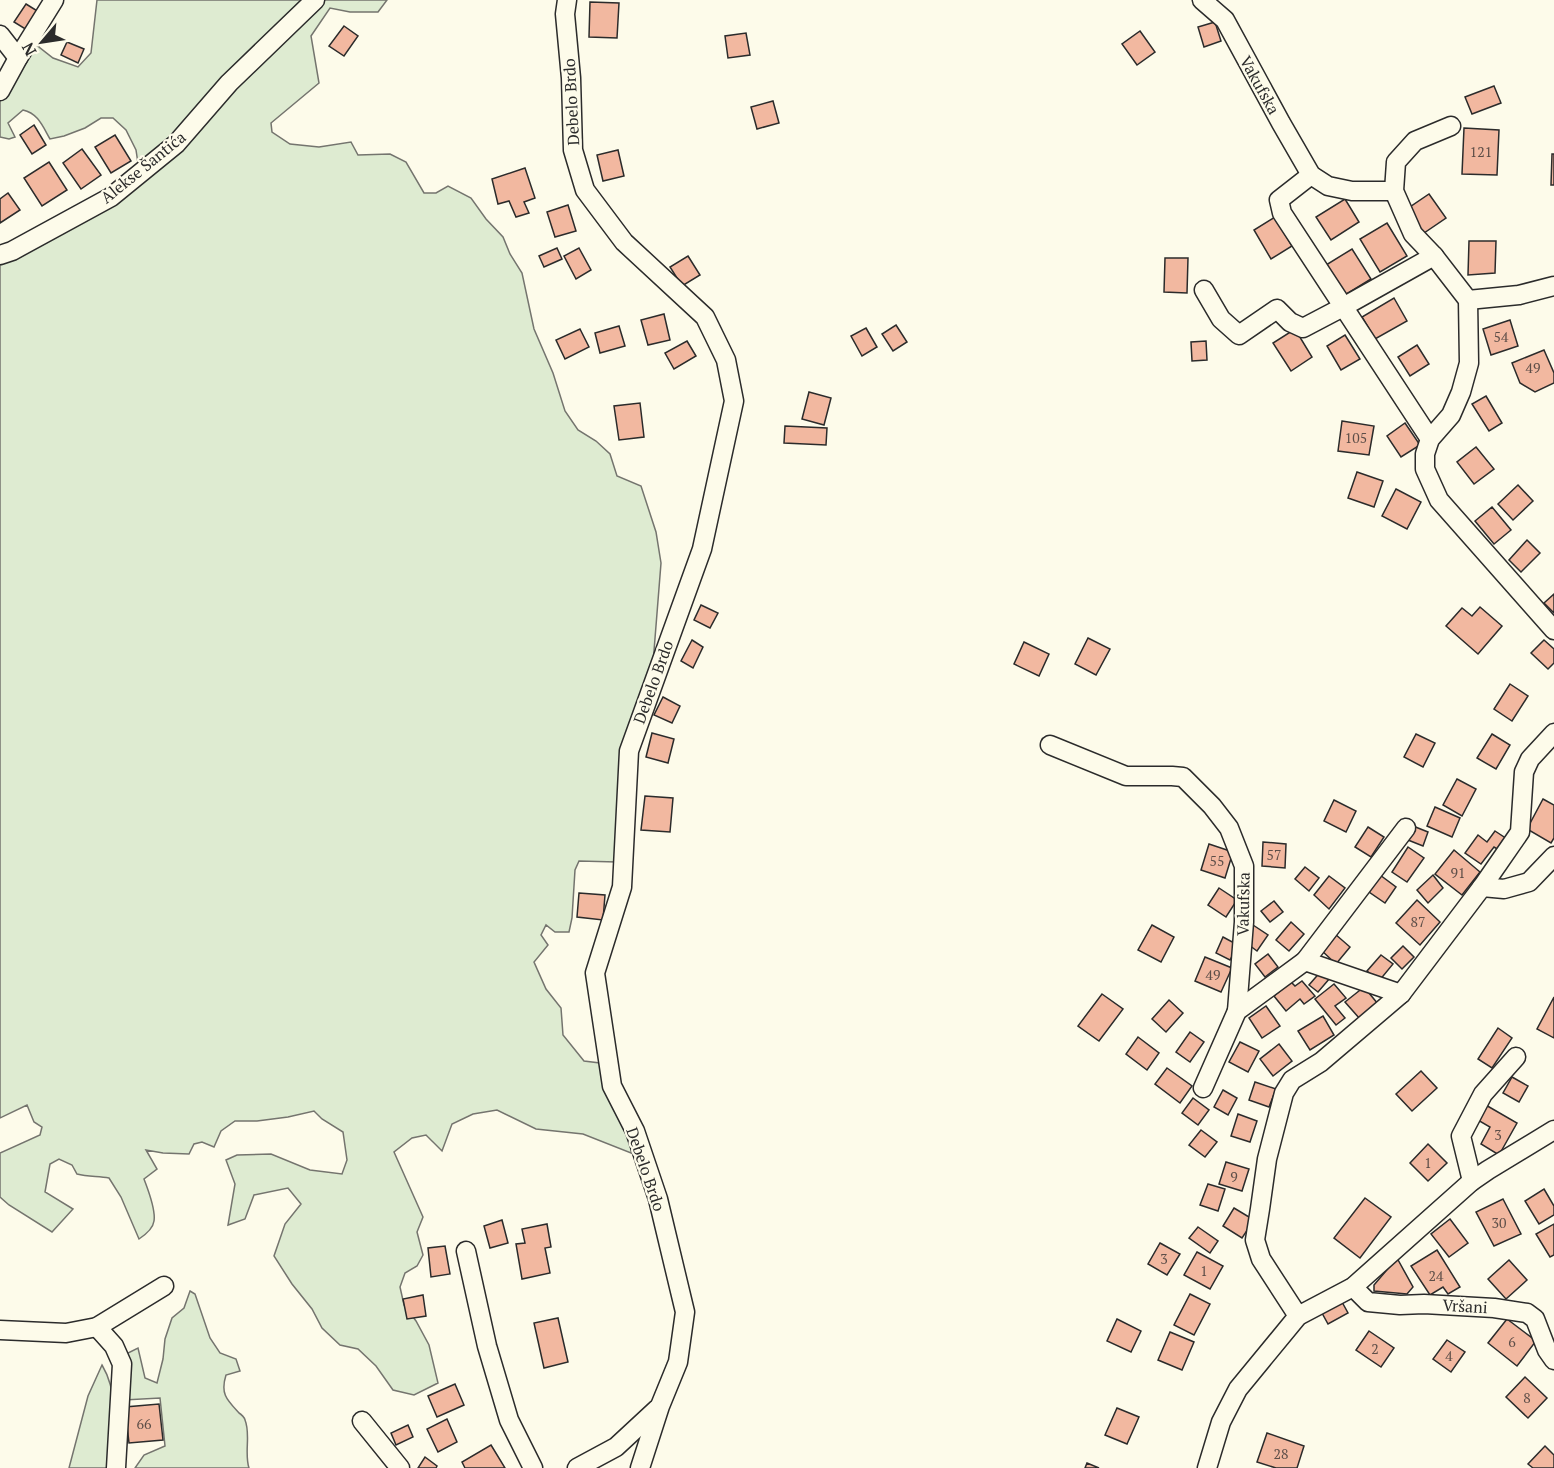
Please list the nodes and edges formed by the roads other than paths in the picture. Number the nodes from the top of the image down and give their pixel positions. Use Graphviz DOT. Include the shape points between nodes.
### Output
graph roads {
  1 [pos="54,0"];
  2 [pos="315,0"];
  3 [pos="567,0"];
  4 [pos="1202,0"];
  5 [pos="0,35"];
  6 [pos="18,58"];
  7 [pos="0,91"];
  8 [pos="1451,126"];
  9 [pos="1311,175"];
  10 [pos="1394,191"];
  11 [pos="0,255"];
  12 [pos="1434,256"];
  13 [pos="1554,286"];
  14 [pos="1204,290"];
  15 [pos="1468,300"];
  16 [pos="1343,307"];
  17 [pos="1430,439"];
  18 [pos="1554,630"];
  19 [pos="1554,733"];
  20 [pos="1050,745"];
  21 [pos="1406,828"];
  22 [pos="1554,856"];
  23 [pos="1482,887"];
  24 [pos="1305,961"];
  25 [pos="1401,994"];
  26 [pos="1237,1011"];
  27 [pos="1515,1057"];
  28 [pos="1203,1088"];
  29 [pos="1554,1130"];
  30 [pos="1472,1181"];
  31 [pos="466,1251"];
  32 [pos="164,1286"];
  33 [pos="1353,1287"];
  34 [pos="1298,1316"];
  35 [pos="97,1327"];
  36 [pos="0,1330"];
  37 [pos="1554,1360"];
  38 [pos="660,1406"];
  39 [pos="362,1420"];
  40 [pos="116,1468"];
  41 [pos="400,1468"];
  42 [pos="533,1468"];
  43 [pos="577,1468"];
  44 [pos="640,1468"];
  45 [pos="1207,1468"];
  1 -- 6 [label="street"];
  2 -- 11 [label="street, Alekse Šantića" via="229,83 176,144 111,197"];
  3 -- 38 [label="street, Debelo Brdo" via="573,150 585,190 624,242 705,317 726,360 734,401 702,549 629,751 622,887 594,973 612,1086 635,1131 658,1199 686,1312 678,1362"];
  4 -- 9 [label="street, Vakufska" via="1225,20"];
  5 -- 6 [label="street"];
  6 -- 7 [label="street"];
  8 -- 10 [label="street" via="1414,141 1396,162"];
  9 -- 10 [label="street" via="1328,186 1352,191"];
  9 -- 16 [label="street" via="1279,200 1282,213"];
  10 -- 12 [label="street" via="1413,234"];
  12 -- 15 [label="street"];
  12 -- 16 [label="street"];
  13 -- 15 [label="street" via="1520,295"];
  14 -- 16 [label="street" via="1221,319 1239,335 1277,309 1303,328"];
  15 -- 17 [label="street" via="1470,363 1451,415"];
  16 -- 17 [label="street"];
  17 -- 18 [label="street" via="1425,469 1439,500"];
  19 -- 23 [label="street" via="1530,759 1524,772 1520,832"];
  20 -- 26 [label="street, Vakufska" via="1126,776 1183,777 1229,828 1244,866"];
  21 -- 24 [label="street, Vakufska"];
  22 -- 23 [label="street" via="1529,882 1504,889"];
  23 -- 25 [label="street"];
  24 -- 25 [label="street"];
  24 -- 26 [label="street, Vakufska"];
  25 -- 34 [label="street" via="1321,1062 1292,1080 1284,1093 1267,1159 1255,1240 1261,1259"];
  26 -- 28 [label="street, Vakufska"];
  27 -- 30 [label="street" via="1483,1094 1461,1136"];
  29 -- 30 [label="street"];
  30 -- 33 [label="street"];
  31 -- 42 [label="street" via="487,1346 509,1420"];
  32 -- 35 [label="street"];
  33 -- 34 [label="street"];
  33 -- 37 [label="street, Vršani" via="1368,1302 1527,1313 1535,1319"];
  34 -- 45 [label="street" via="1238,1389 1221,1422"];
  35 -- 36 [label="street" via="66,1333"];
  35 -- 40 [label="street" via="114,1346 122,1364"];
  38 -- 43 [label="street, Debelo Brdo" via="616,1447"];
  38 -- 44 [label="street, Debelo Brdo"];
  39 -- 41 [label="street"];
}
